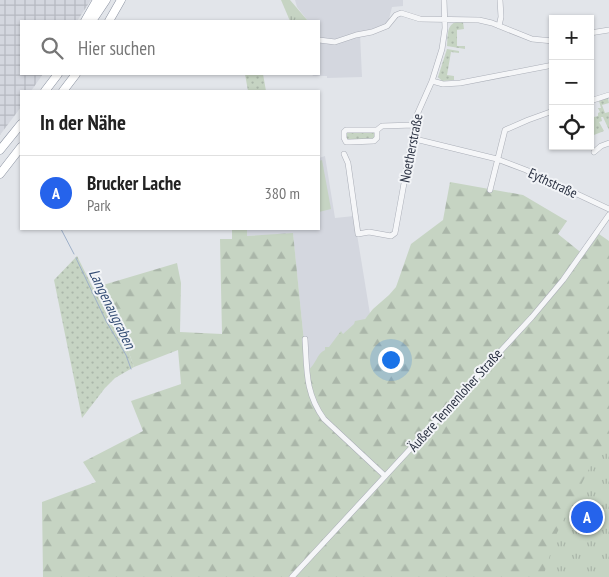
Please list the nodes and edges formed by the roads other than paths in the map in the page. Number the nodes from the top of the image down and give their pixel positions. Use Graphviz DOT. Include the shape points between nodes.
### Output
graph roads {
  1 [pos="97,0"];
  2 [pos="106,0"];
  3 [pos="121,0"];
  4 [pos="126,0"];
  5 [pos="444,0"];
  6 [pos="500,0"];
  7 [pos="110,19"];
  8 [pos="445,19"];
  9 [pos="86,20"];
  10 [pos="93,20"];
  11 [pos="499,26"];
  12 [pos="609,30"];
  13 [pos="594,32"];
  14 [pos="320,40"];
  15 [pos="549,41"];
  16 [pos="549,66"];
  17 [pos="51,75"];
  18 [pos="57,75"];
  19 [pos="75,75"];
  20 [pos="432,81"];
  21 [pos="41,90"];
  22 [pos="46,90"];
  23 [pos="64,90"];
  24 [pos="609,95"];
  25 [pos="594,100"];
  26 [pos="549,112"];
  27 [pos="20,125"];
  28 [pos="414,125"];
  29 [pos="377,130"];
  30 [pos="411,138"];
  31 [pos="609,143"];
  32 [pos="20,147"];
  33 [pos="0,150"];
  34 [pos="594,152"];
  35 [pos="344,154"];
  36 [pos="497,159"];
  37 [pos="0,174"];
  38 [pos="490,190"];
  39 [pos="609,209"];
  40 [pos="609,215"];
  41 [pos="305,339"];
  42 [pos="385,476"];
  43 [pos="292,577"];
  1 -- 9 [label="highway"];
  2 -- 10 [label="highway"];
  3 -- 7 [label="highway"];
  4 -- 7 [label="highway"];
  5 -- 8 [label="street, Noetherstraße"];
  6 -- 11 [label="street"];
  8 -- 11 [label="street" via="474,19"];
  8 -- 14 [label="street" via="418,18 399,13 387,26 372,32 335,42"];
  8 -- 20 [label="street, Noetherstraße" via="442,49"];
  11 -- 15 [label="street" via="532,39"];
  12 -- 13 [label="street"];
  16 -- 20 [label="street" via="460,82 443,84"];
  17 -- 21 [label="highway"];
  18 -- 22 [label="highway"];
  19 -- 23 [label="highway"];
  20 -- 28 [label="street, Noetherstraße"];
  24 -- 25 [label="street"];
  26 -- 36 [label="street" via="505,130"];
  27 -- 33 [label="highway"];
  28 -- 29 [label="street" via="382,126"];
  28 -- 30 [label="street, Noetherstraße"];
  29 -- 29 [label="street" via="346,130 344,138 346,142 374,141"];
  30 -- 35 [label="street, Noetherstraße" via="395,233 391,236 369,232 358,234"];
  30 -- 36 [label="street, Eythstraße"];
  31 -- 34 [label="street"];
  32 -- 37 [label="highway"];
  36 -- 38 [label="street"];
  36 -- 39 [label="street, Eythstraße"];
  40 -- 42 [label="street, Äußere Tennenloher Straße" via="532,317"];
  41 -- 42 [label="street" via="308,387 319,412"];
  42 -- 43 [label="street, Äußere Tennenloher Straße"];
}
